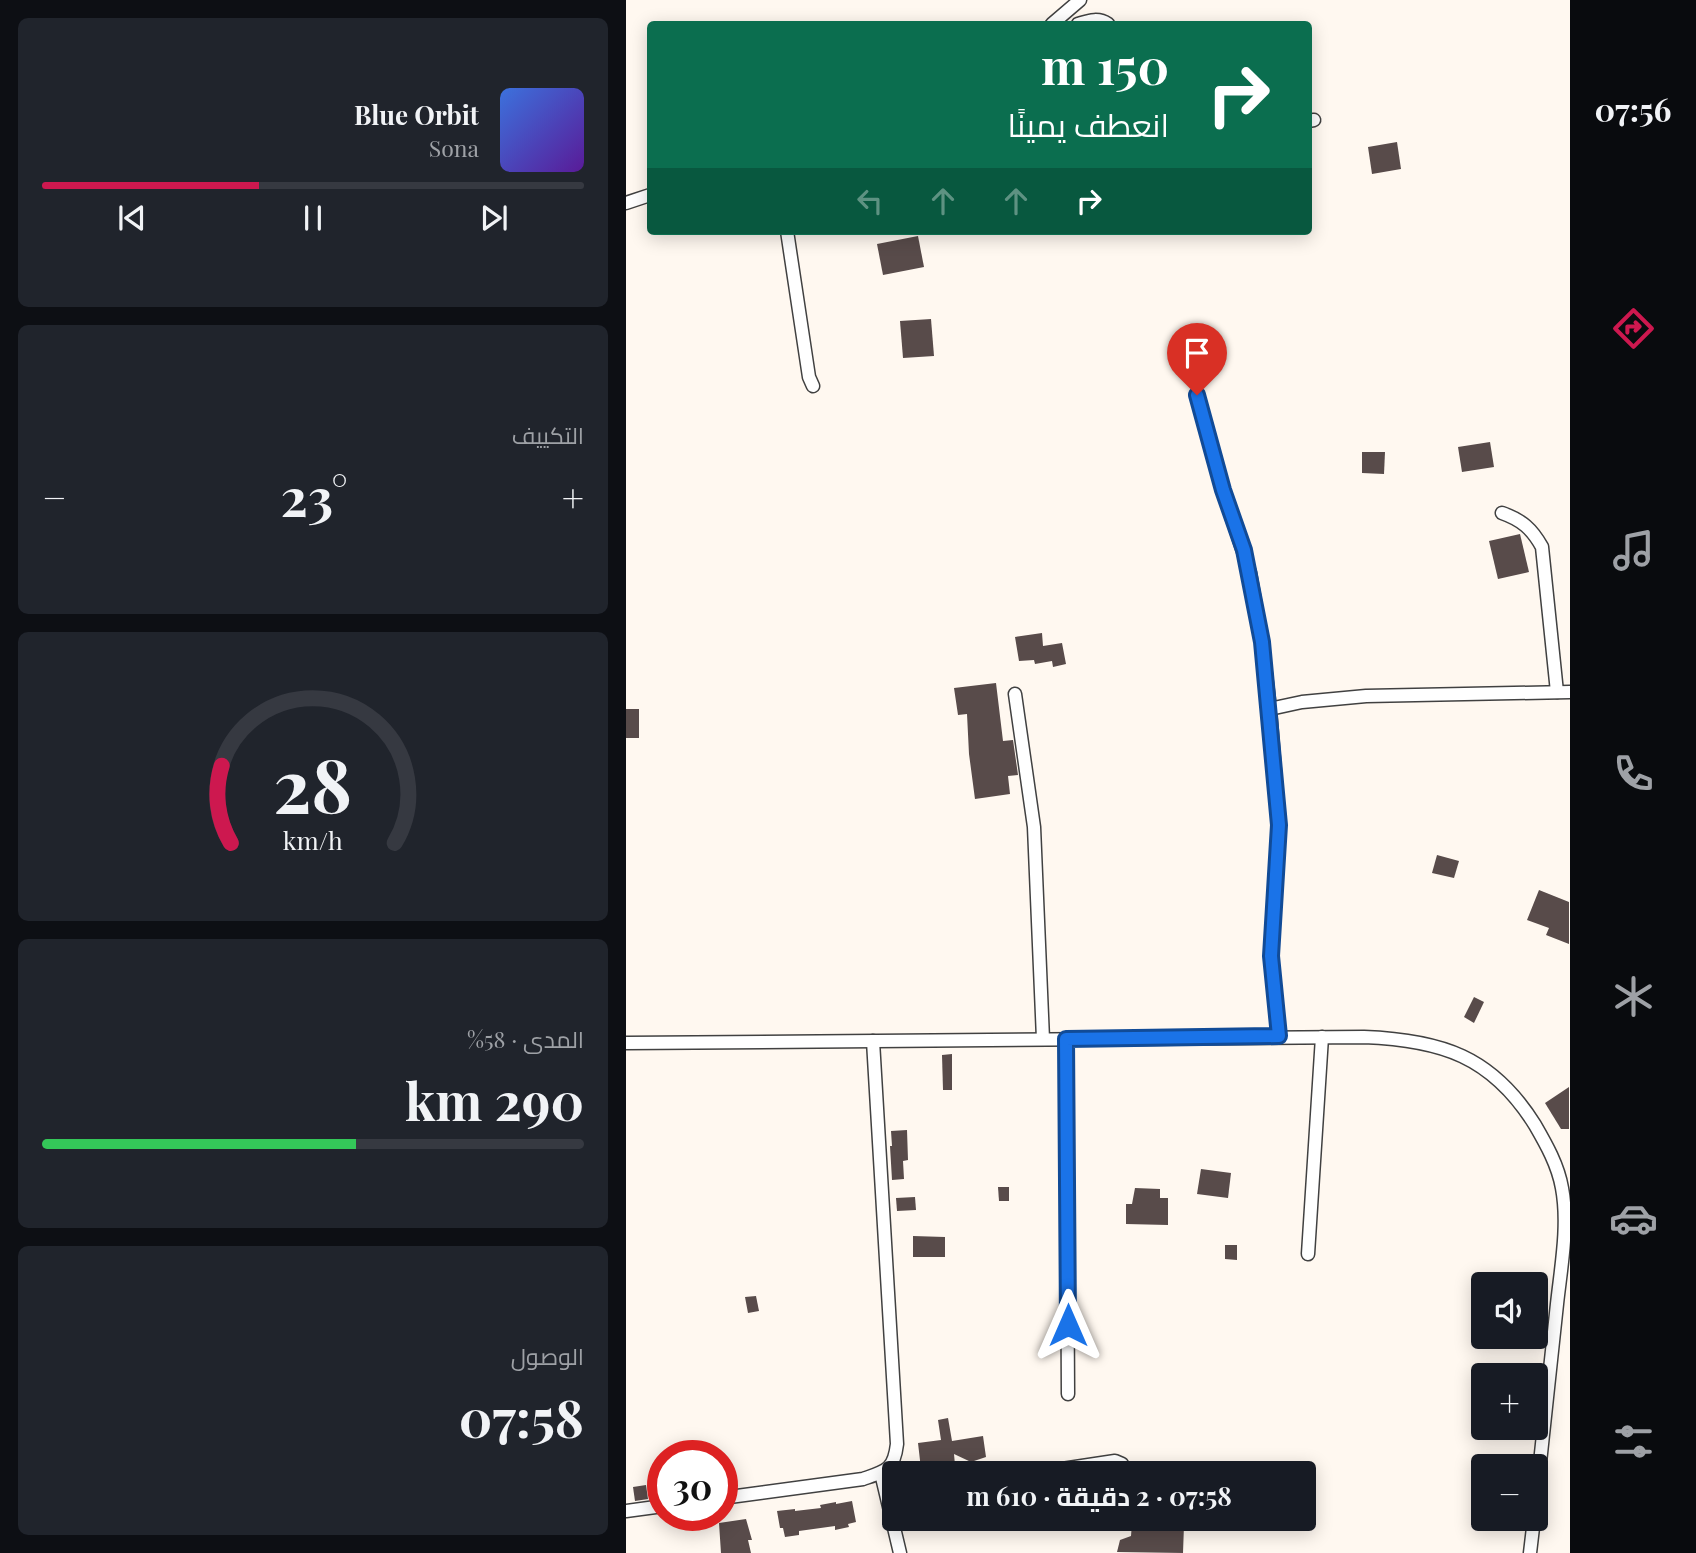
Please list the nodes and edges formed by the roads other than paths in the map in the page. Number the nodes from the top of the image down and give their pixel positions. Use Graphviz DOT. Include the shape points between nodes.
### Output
graph roads {
  1 [pos="1080,0"];
  2 [pos="1056,21"];
  3 [pos="647,196"];
  4 [pos="626,202"];
  5 [pos="788,235"];
  6 [pos="813,386"];
  7 [pos="1197,395"];
  8 [pos="1502,513"];
  9 [pos="1563,692"];
  10 [pos="1015,694"];
  11 [pos="1270,709"];
  12 [pos="1279,1036"];
  13 [pos="1322,1037"];
  14 [pos="1043,1039"];
  15 [pos="1066,1039"];
  16 [pos="873,1041"];
  17 [pos="626,1043"];
  18 [pos="1566,1184"];
  19 [pos="1308,1254"];
  20 [pos="1068,1394"];
  21 [pos="1541,1454"];
  22 [pos="897,1461"];
  23 [pos="882,1473"];
  24 [pos="738,1496"];
  25 [pos="647,1508"];
  26 [pos="626,1511"];
  27 [pos="895,1531"];
  28 [pos="1533,1531"];
  29 [pos="900,1553"];
  30 [pos="1530,1553"];
  1 -- 2 [label="street"];
  3 -- 4 [label="street"];
  5 -- 6 [label="street"];
  7 -- 11 [label="street" via="1250,573"];
  8 -- 9 [label="street" via="1519,520 1542,547"];
  9 -- 11 [label="street" via="1366,696"];
  10 -- 14 [label="street" via="1034,827"];
  11 -- 12 [label="street" via="1279,825 1271,956"];
  12 -- 13 [label="street"];
  12 -- 15 [label="street"];
  13 -- 18 [label="street" via="1419,1041 1474,1063 1507,1089 1525,1111"];
  13 -- 19 [label="street"];
  14 -- 15 [label="street"];
  14 -- 16 [label="street"];
  15 -- 20 [label="street"];
  16 -- 17 [label="street"];
  16 -- 22 [label="street"];
  18 -- 21 [label="street"];
  23 -- 24 [label="street"];
  25 -- 26 [label="street"];
  27 -- 29 [label="street"];
  28 -- 30 [label="street"];
}
